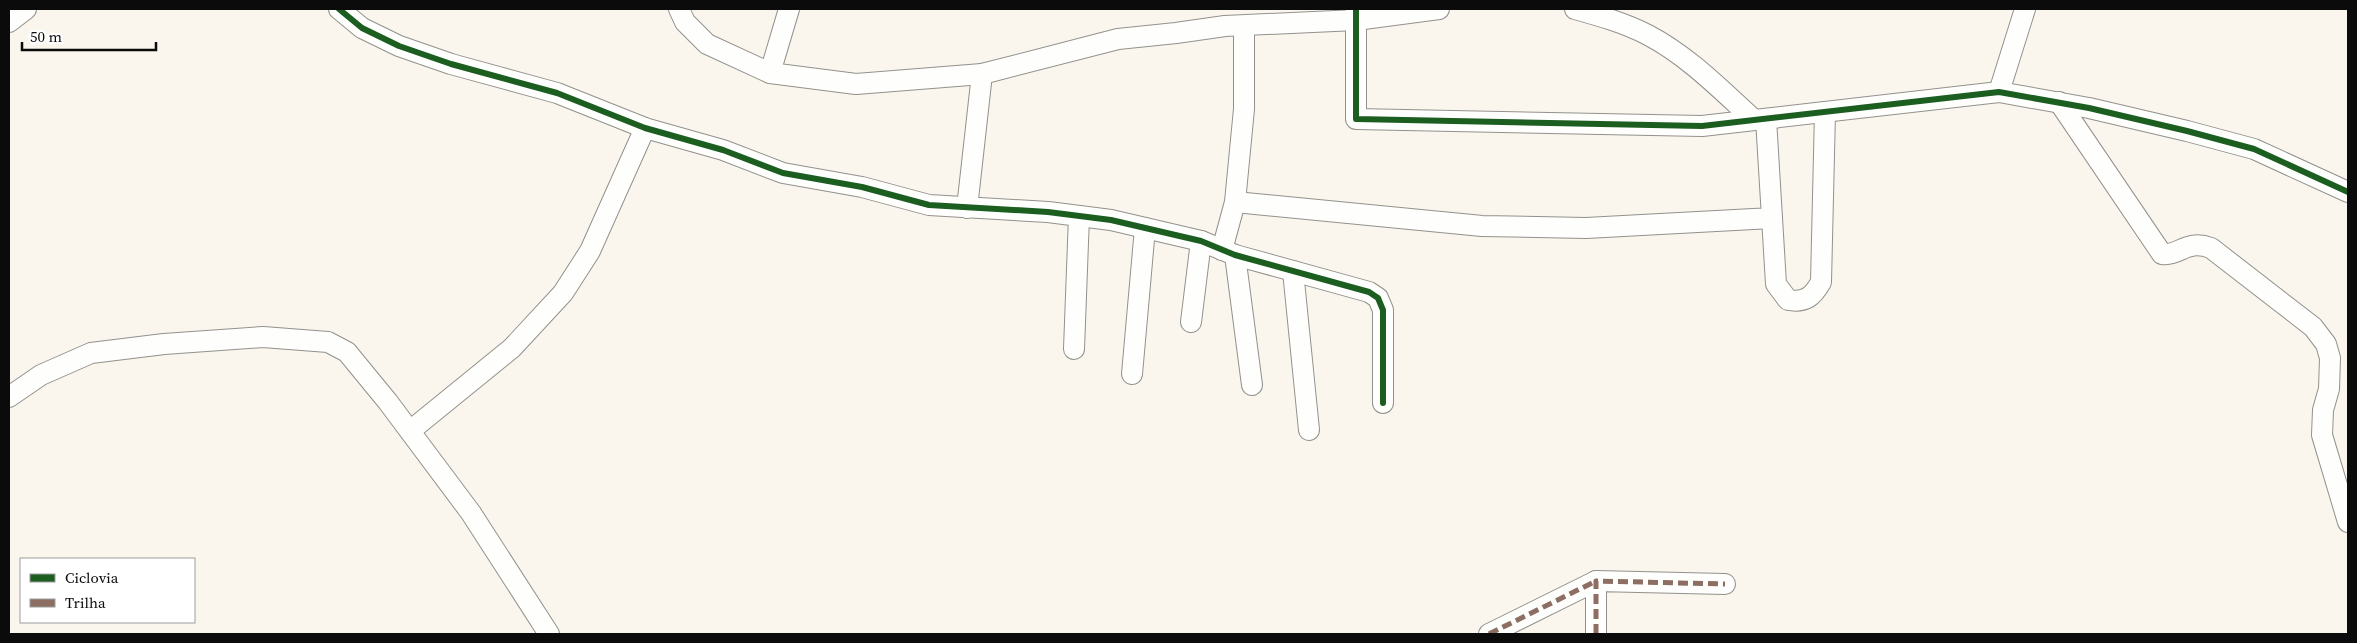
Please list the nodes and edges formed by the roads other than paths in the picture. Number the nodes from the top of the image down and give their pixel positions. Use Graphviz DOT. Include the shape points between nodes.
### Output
graph roads {
  1 [pos="26,9"];
  2 [pos="338,9"];
  3 [pos="679,9"];
  4 [pos="789,9"];
  5 [pos="1440,9"];
  6 [pos="1575,9"];
  7 [pos="2025,9"];
  8 [pos="1356,14"];
  9 [pos="1223,17"];
  10 [pos="9,22"];
  11 [pos="1244,26"];
  12 [pos="770,73"];
  13 [pos="982,74"];
  14 [pos="2000,92"];
  15 [pos="2059,102"];
  16 [pos="1825,112"];
  17 [pos="1759,119"];
  18 [pos="645,128"];
  19 [pos="2348,192"];
  20 [pos="1235,202"];
  21 [pos="967,208"];
  22 [pos="1079,216"];
  23 [pos="1772,218"];
  24 [pos="1145,228"];
  25 [pos="1201,242"];
  26 [pos="1228,252"];
  27 [pos="1293,271"];
  28 [pos="1191,322"];
  29 [pos="1074,349"];
  30 [pos="1132,374"];
  31 [pos="1252,384"];
  32 [pos="9,397"];
  33 [pos="1383,403"];
  34 [pos="1309,430"];
  35 [pos="410,431"];
  36 [pos="2348,522"];
  37 [pos="1596,581"];
  38 [pos="1725,584"];
  39 [pos="549,634"];
  40 [pos="1489,634"];
  41 [pos="1596,634"];
  1 -- 10 [label="street"];
  2 -- 18 [label="street" via="362,28 399,46 557,93"];
  3 -- 12 [label="street" via="685,22 707,44"];
  4 -- 12 [label="street"];
  5 -- 8 [label="street"];
  6 -- 17 [label="street" via="1629,26 1671,49"];
  7 -- 14 [label="street"];
  8 -- 11 [label="street"];
  8 -- 17 [label="street" via="1356,119 1702,126"];
  9 -- 11 [label="street"];
  9 -- 13 [label="street" via="1176,34 1118,39"];
  11 -- 20 [label="street" via="1244,109"];
  12 -- 13 [label="street" via="856,84"];
  13 -- 21 [label="street"];
  14 -- 15 [label="street"];
  14 -- 16 [label="street"];
  15 -- 19 [label="street" via="2254,149"];
  15 -- 36 [label="street" via="2162,254 2192,244 2211,248 2320,335 2330,358 2322,435"];
  16 -- 17 [label="street"];
  16 -- 23 [label="street" via="1821,282 1808,299 1788,300 1776,284"];
  17 -- 23 [label="street"];
  18 -- 21 [label="street" via="723,150 782,173 862,187 930,205"];
  18 -- 35 [label="street" via="590,251 563,293 506,353"];
  20 -- 23 [label="street" via="1482,226 1586,228"];
  20 -- 26 [label="street"];
  21 -- 22 [label="street"];
  22 -- 24 [label="street"];
  22 -- 29 [label="street"];
  24 -- 25 [label="street"];
  24 -- 30 [label="street"];
  25 -- 26 [label="street"];
  25 -- 28 [label="street"];
  26 -- 27 [label="street"];
  26 -- 31 [label="street"];
  27 -- 33 [label="street" via="1369,292 1382,303"];
  27 -- 34 [label="street"];
  32 -- 35 [label="street" via="40,375 90,353 263,337 328,342 347,352 363,369"];
  35 -- 39 [label="street" via="471,513"];
  37 -- 38 [label="street"];
  37 -- 40 [label="street"];
  37 -- 41 [label="street"];
}
